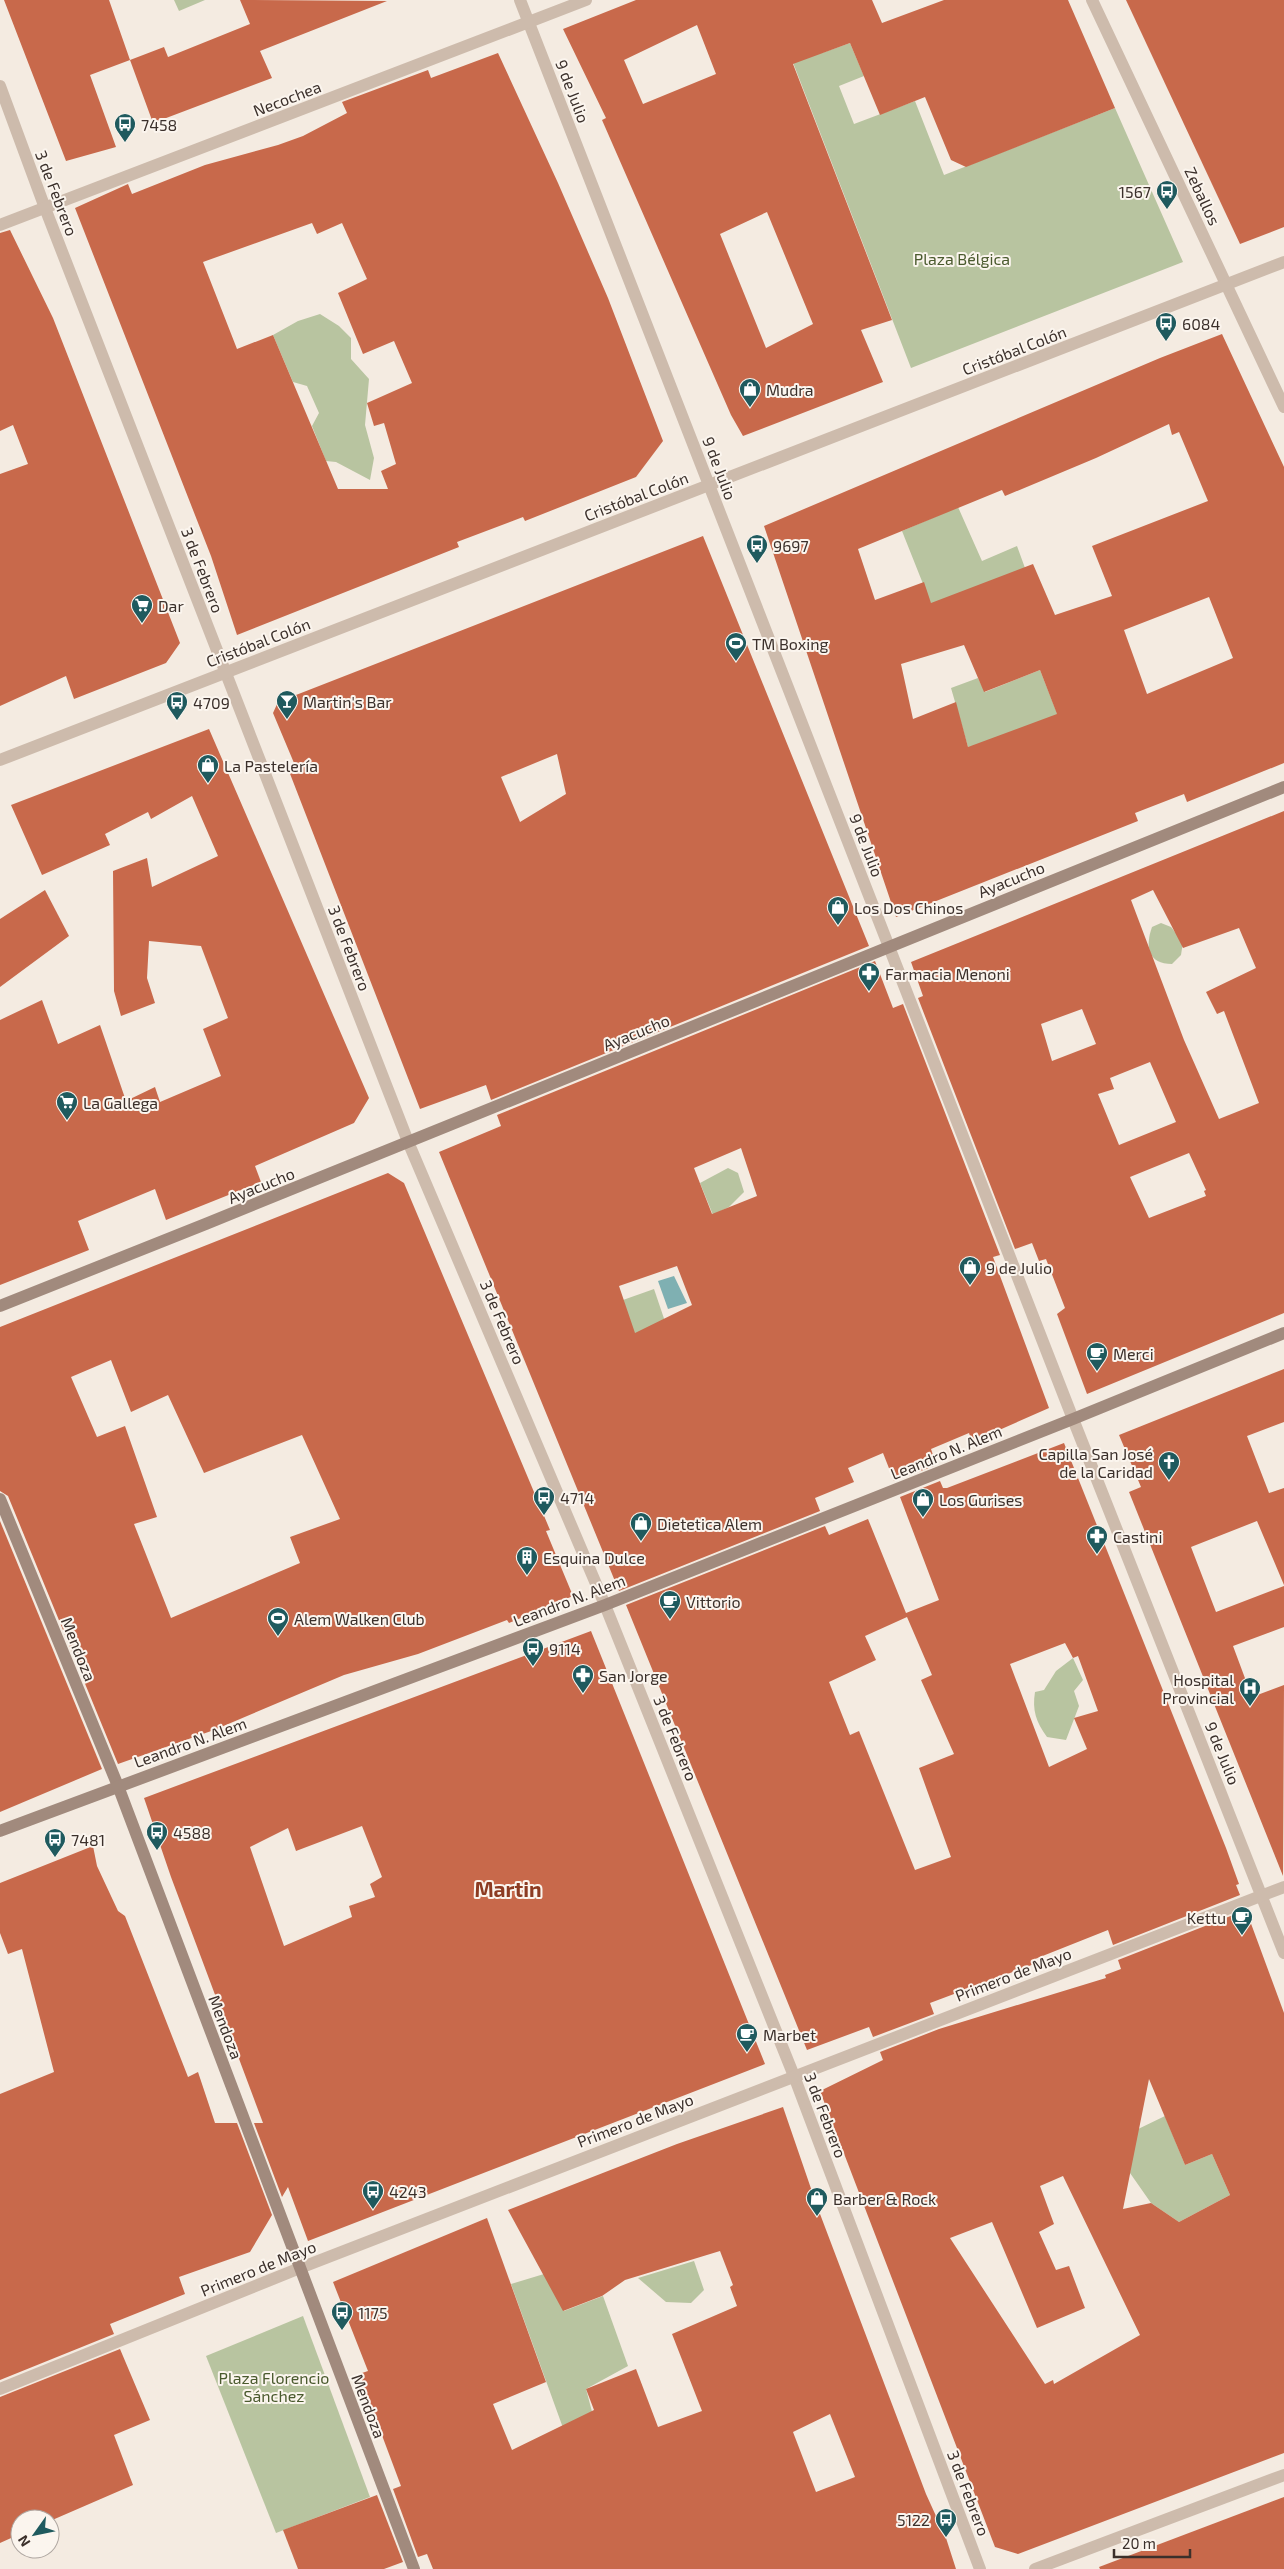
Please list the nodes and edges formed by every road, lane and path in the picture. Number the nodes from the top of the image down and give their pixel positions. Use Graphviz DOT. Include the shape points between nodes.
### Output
graph roads {
  1 [pos="520,0"];
  2 [pos="586,0"];
  3 [pos="1092,0"];
  4 [pos="529,22"];
  5 [pos="0,86"];
  6 [pos="45,208"];
  7 [pos="0,225"];
  8 [pos="1284,262"];
  9 [pos="1227,284"];
  10 [pos="1284,407"];
  11 [pos="710,485"];
  12 [pos="226,672"];
  13 [pos="0,760"];
  14 [pos="1284,787"];
  15 [pos="888,946"];
  16 [pos="409,1144"];
  17 [pos="0,1306"];
  18 [pos="1284,1333"];
  19 [pos="1073,1420"];
  20 [pos="0,1499"];
  21 [pos="605,1604"];
  22 [pos="118,1786"];
  23 [pos="0,1831"];
  24 [pos="1284,1888"];
  25 [pos="1262,1896"];
  26 [pos="1284,1953"];
  27 [pos="794,2076"];
  28 [pos="300,2268"];
  29 [pos="0,2389"];
  30 [pos="1284,2475"];
  31 [pos="414,2569"];
  32 [pos="980,2569"];
  33 [pos="1035,2569"];
  1 -- 4 [label="street, 9 de Julio"];
  2 -- 4 [label="street, Necochea"];
  3 -- 9 [label="street, Zeballos"];
  4 -- 6 [label="street, Necochea"];
  4 -- 11 [label="street, 9 de Julio"];
  5 -- 6 [label="street, 3 de Febrero"];
  6 -- 7 [label="street, Necochea"];
  6 -- 12 [label="street, 3 de Febrero"];
  8 -- 9 [label="street, Cristóbal Colón"];
  9 -- 10 [label="street, Zeballos"];
  9 -- 11 [label="street, Cristóbal Colón"];
  11 -- 12 [label="street, Cristóbal Colón"];
  11 -- 15 [label="street, 9 de Julio"];
  12 -- 13 [label="street, Cristóbal Colón"];
  12 -- 16 [label="street, 3 de Febrero"];
  14 -- 15 [label="main road, Ayacucho"];
  15 -- 16 [label="main road, Ayacucho"];
  15 -- 19 [label="street, 9 de Julio"];
  16 -- 17 [label="main road, Ayacucho"];
  16 -- 21 [label="street, 3 de Febrero"];
  18 -- 19 [label="main road, Leandro N. Alem"];
  19 -- 21 [label="main road, Leandro N. Alem"];
  19 -- 25 [label="street, 9 de Julio"];
  20 -- 22 [label="main road, Mendoza"];
  21 -- 22 [label="main road, Leandro N. Alem"];
  21 -- 27 [label="street, 3 de Febrero"];
  22 -- 23 [label="main road, Leandro N. Alem"];
  22 -- 28 [label="main road, Mendoza"];
  24 -- 25 [label="street, Primero de Mayo"];
  25 -- 26 [label="street, 9 de Julio"];
  25 -- 27 [label="street, Primero de Mayo"];
  27 -- 28 [label="street, Primero de Mayo"];
  27 -- 32 [label="street, 3 de Febrero"];
  28 -- 29 [label="street, Primero de Mayo"];
  28 -- 31 [label="main road, Mendoza"];
  30 -- 33 [label="street"];
}
